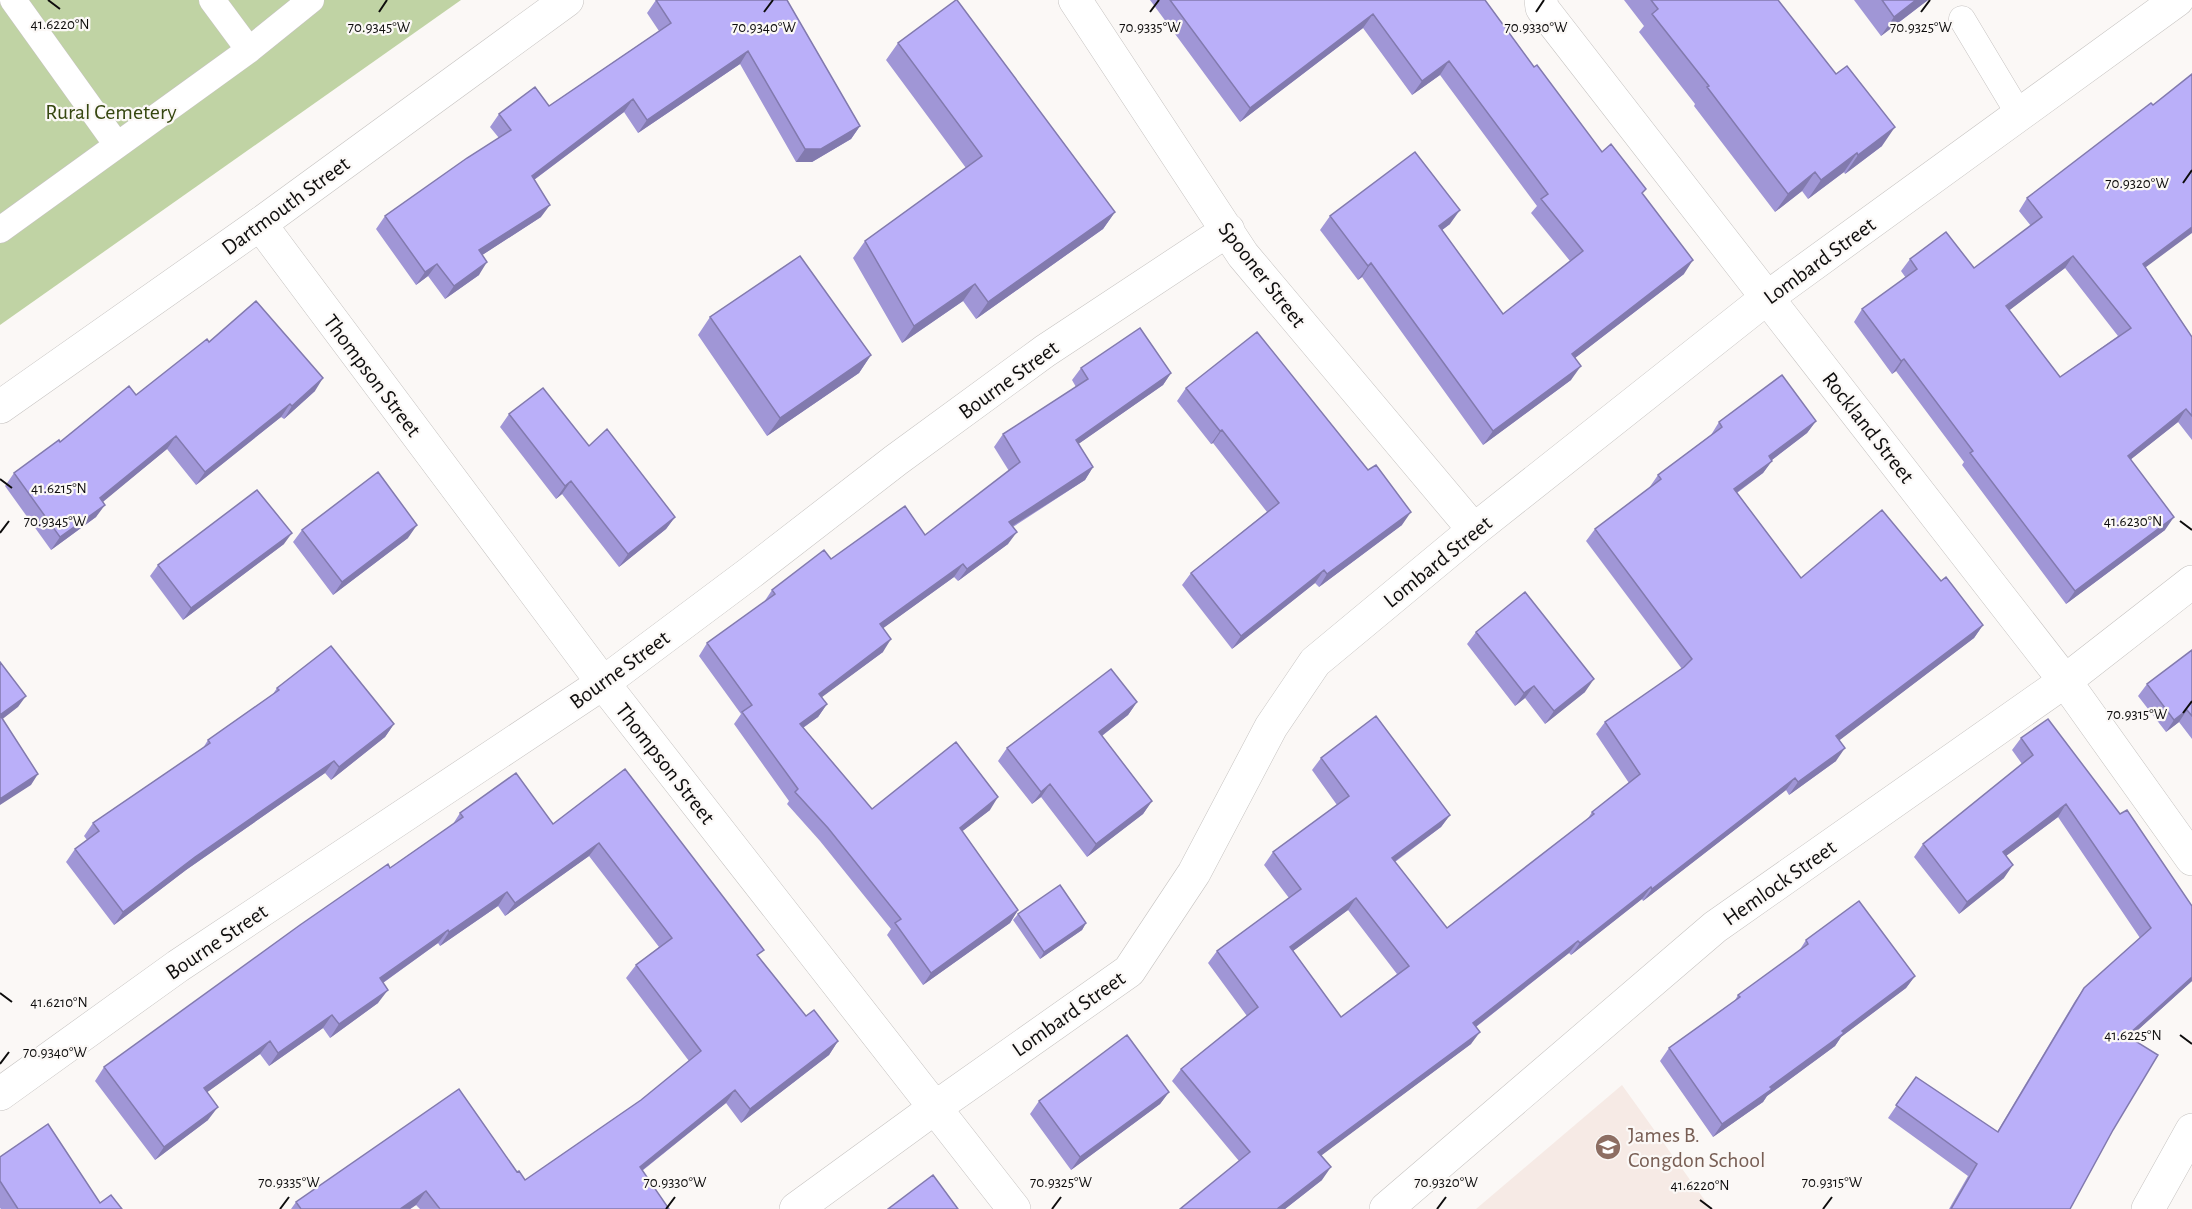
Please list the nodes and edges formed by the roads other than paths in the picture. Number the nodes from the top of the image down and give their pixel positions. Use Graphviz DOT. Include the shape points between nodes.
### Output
graph roads {
  1 [pos="13,0"];
  2 [pos="212,0"];
  3 [pos="311,0"];
  4 [pos="567,0"];
  5 [pos="1075,0"];
  6 [pos="1541,0"];
  7 [pos="2177,0"];
  8 [pos="1962,19"];
  9 [pos="249,51"];
  10 [pos="2019,114"];
  11 [pos="117,145"];
  12 [pos="2,224"];
  13 [pos="260,224"];
  14 [pos="1228,230"];
  15 [pos="1768,297"];
  16 [pos="0,407"];
  17 [pos="1474,530"];
  18 [pos="2192,582"];
  19 [pos="2065,681"];
  20 [pos="603,683"];
  21 [pos="2192,859"];
  22 [pos="0,1094"];
  23 [pos="936,1107"];
  24 [pos="2192,1130"];
  25 [pos="796,1209"];
  26 [pos="1014,1209"];
  27 [pos="1386,1209"];
  28 [pos="2148,1209"];
  1 -- 11 [label="lane"];
  2 -- 9 [label="lane"];
  3 -- 9 [label="lane"];
  4 -- 13 [label="street, Dartmouth Street"];
  5 -- 14 [label="street, Spooner Street"];
  6 -- 15 [label="street, Rockland Street" via="1542,8"];
  7 -- 10 [label="street, Lombard Street"];
  8 -- 10 [label="lane"];
  9 -- 11 [label="lane"];
  10 -- 15 [label="street, Lombard Street"];
  11 -- 12 [label="lane"];
  13 -- 16 [label="street, Dartmouth Street"];
  13 -- 20 [label="street, Thompson Street"];
  14 -- 17 [label="street, Spooner Street" via="1243,255"];
  14 -- 20 [label="street, Bourne Street" via="1045,351"];
  15 -- 17 [label="street, Lombard Street"];
  15 -- 19 [label="street, Rockland Street"];
  17 -- 23 [label="street, Lombard Street" via="1315,662 1271,727 1194,873 1129,971"];
  18 -- 19 [label="street, Hemlock Street"];
  19 -- 21 [label="street, Rockland Street"];
  19 -- 27 [label="street, Hemlock Street" via="1715,927"];
  20 -- 22 [label="street, Bourne Street" via="178,966"];
  20 -- 23 [label="street, Thompson Street"];
  23 -- 25 [label="street, Lombard Street"];
  23 -- 26 [label="street, Thompson Street"];
  24 -- 28 [label="street"];
}
